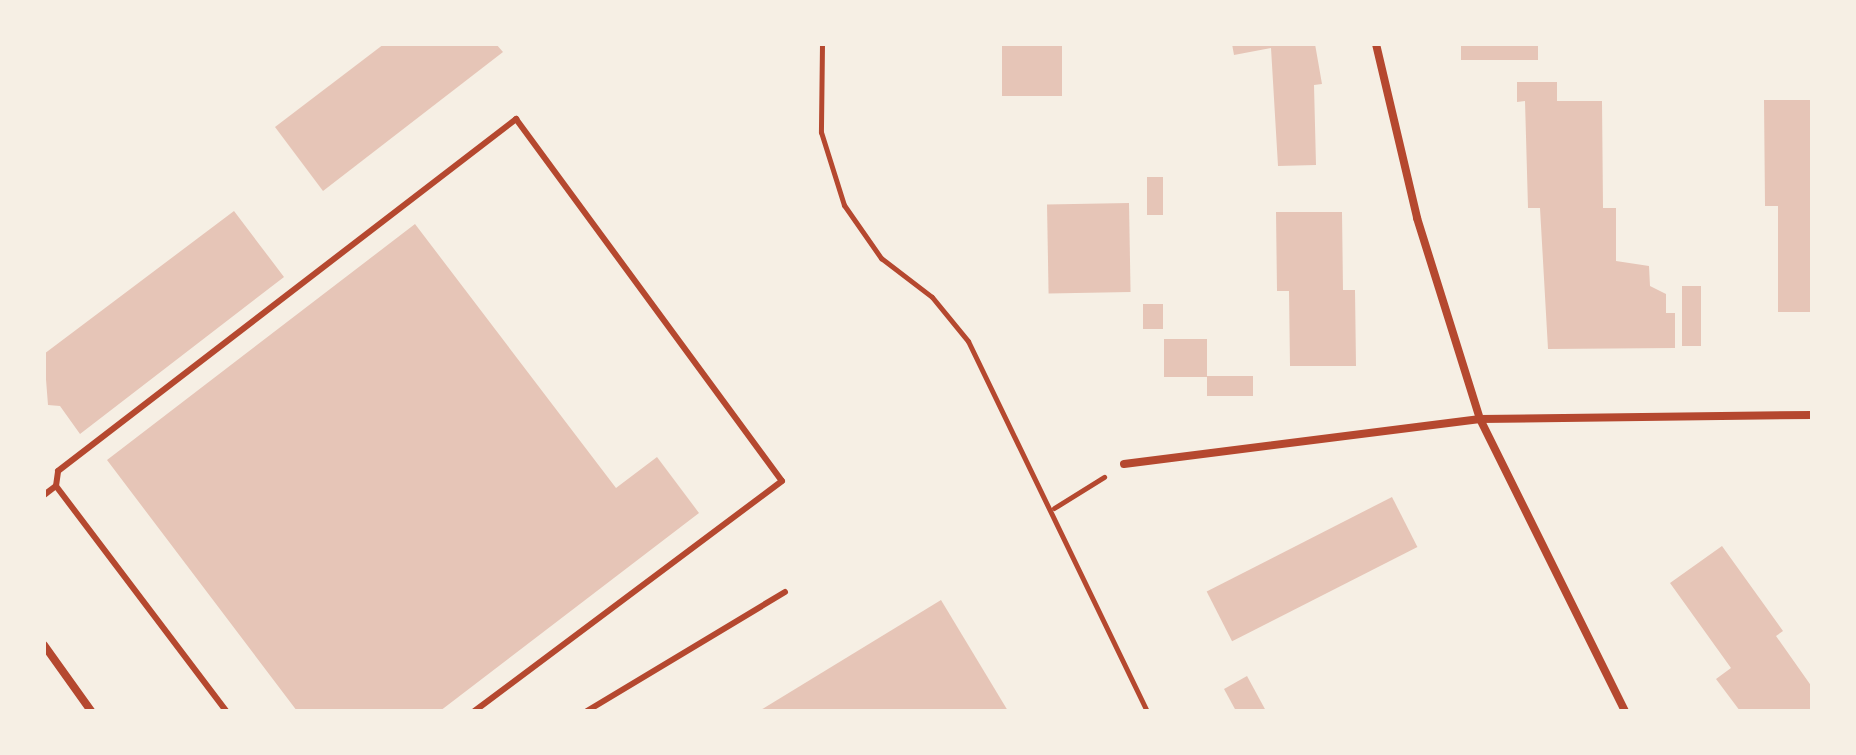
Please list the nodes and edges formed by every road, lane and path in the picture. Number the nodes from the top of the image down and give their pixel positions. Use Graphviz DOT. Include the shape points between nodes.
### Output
graph roads {
  1 [pos="822,44"];
  2 [pos="1376,44"];
  3 [pos="1812,415"];
  4 [pos="1480,419"];
  5 [pos="1124,464"];
  6 [pos="56,486"];
  7 [pos="44,495"];
  8 [pos="1054,508"];
  9 [pos="785,592"];
  10 [pos="44,645"];
  11 [pos="91,711"];
  12 [pos="226,711"];
  13 [pos="475,711"];
  14 [pos="587,711"];
  15 [pos="1147,711"];
  16 [pos="1625,711"];
  1 -- 8 [label="path" via="821,132 844,205 881,258 954,319"];
  2 -- 4 [label="street" via="1417,218"];
  3 -- 4 [label="street"];
  4 -- 5 [label="street"];
  4 -- 16 [label="street"];
  5 -- 8 [label="path"];
  6 -- 7 [label="lane"];
  6 -- 12 [label="lane"];
  6 -- 13 [label="lane" via="58,471 516,119 782,481"];
  8 -- 15 [label="path" via="1073,567"];
  9 -- 14 [label="lane"];
  10 -- 11 [label="street"];
}
